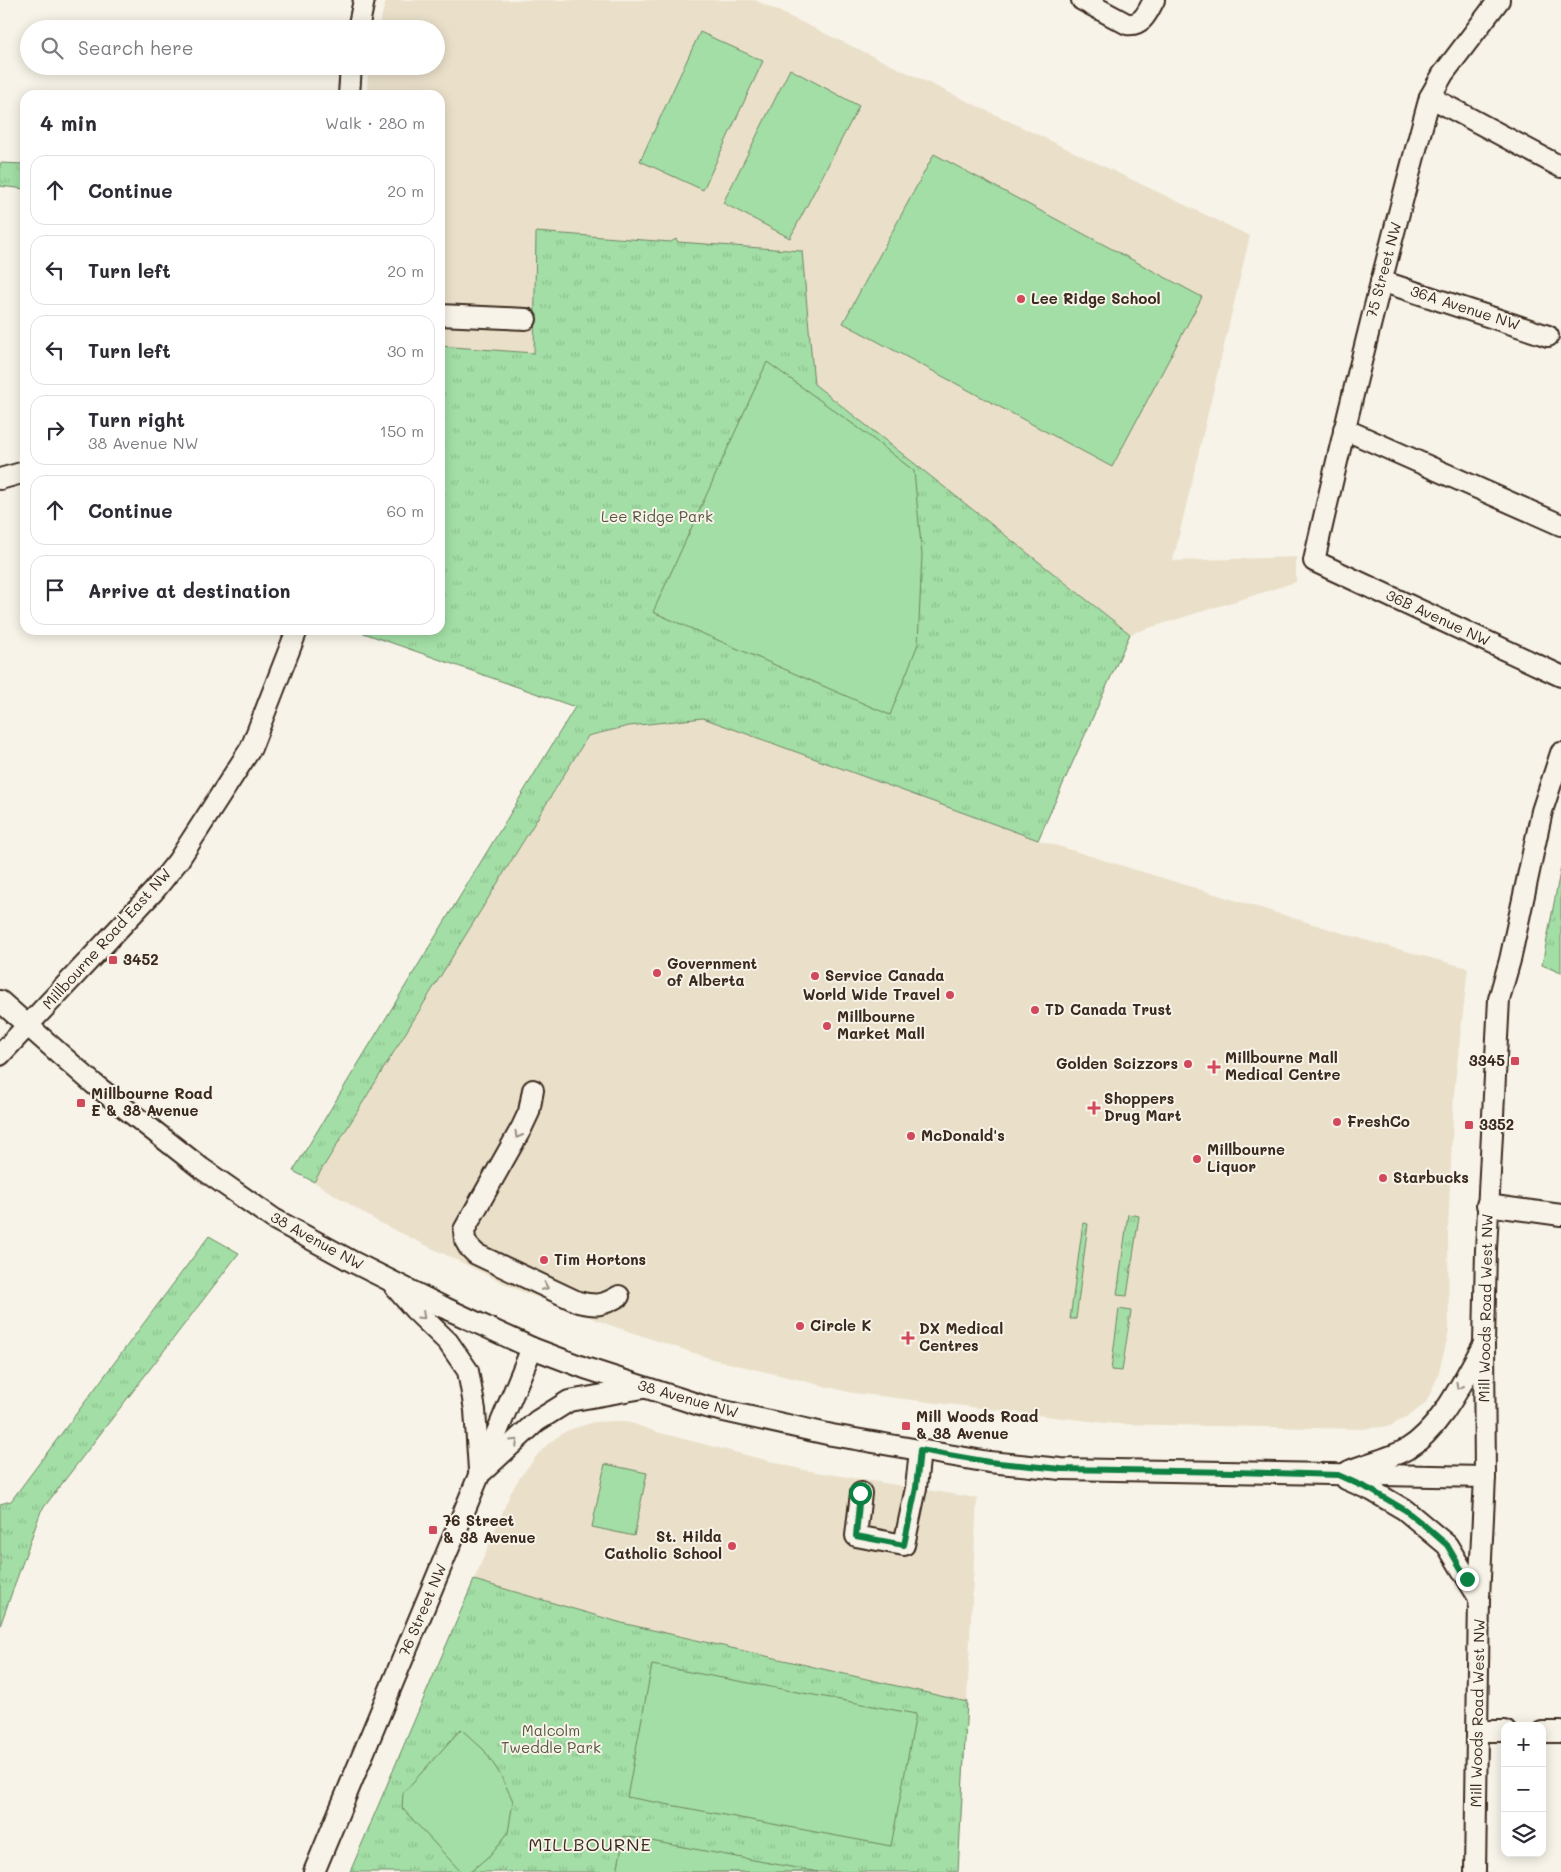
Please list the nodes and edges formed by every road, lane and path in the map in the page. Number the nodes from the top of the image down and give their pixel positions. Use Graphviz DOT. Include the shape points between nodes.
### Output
graph roads {
  1 [pos="364,0"];
  2 [pos="1082,0"];
  3 [pos="1154,0"];
  4 [pos="1499,0"];
  5 [pos="360,20"];
  6 [pos="350,75"];
  7 [pos="349,90"];
  8 [pos="1430,97"];
  9 [pos="1561,166"];
  10 [pos="1381,281"];
  11 [pos="445,315"];
  12 [pos="526,319"];
  13 [pos="1548,336"];
  14 [pos="1344,429"];
  15 [pos="20,473"];
  16 [pos="0,479"];
  17 [pos="1561,525"];
  18 [pos="1314,561"];
  19 [pos="295,635"];
  20 [pos="1561,676"];
  21 [pos="1561,753"];
  22 [pos="0,1001"];
  23 [pos="27,1026"];
  24 [pos="0,1055"];
  25 [pos="533,1090"];
  26 [pos="1487,1205"];
  27 [pos="1561,1215"];
  28 [pos="389,1280"];
  29 [pos="619,1296"];
  30 [pos="1484,1344"];
  31 [pos="532,1348"];
  32 [pos="648,1388"];
  33 [pos="920,1450"];
  34 [pos="479,1475"];
  35 [pos="1338,1475"];
  36 [pos="1485,1477"];
  37 [pos="860,1493"];
  38 [pos="1479,1598"];
  39 [pos="1478,1731"];
  40 [pos="1501,1731"];
  41 [pos="1546,1732"];
  42 [pos="1561,1732"];
  43 [pos="314,1872"];
  44 [pos="1475,1872"];
  1 -- 5 [label="street"];
  2 -- 3 [label="street" via="1133,25 1144,18"];
  4 -- 8 [label="street, 75 Street NW" via="1442,74"];
  6 -- 7 [label="street"];
  8 -- 9 [label="street"];
  8 -- 10 [label="street, 75 Street NW"];
  10 -- 13 [label="street, 36A Avenue NW"];
  10 -- 14 [label="street, 75 Street NW"];
  11 -- 12 [label="street"];
  14 -- 17 [label="street"];
  14 -- 18 [label="street, 75 Street NW"];
  15 -- 16 [label="street"];
  18 -- 20 [label="street, 36B Avenue NW"];
  19 -- 23 [label="street, Millbourne Road East NW" via="251,748 178,861 154,891"];
  21 -- 26 [label="street, Mill Woods Road West NW" via="1542,811 1499,1000"];
  22 -- 23 [label="street, 38 Avenue NW"];
  23 -- 24 [label="street, Millbourne Road East NW"];
  23 -- 28 [label="street, 38 Avenue NW" via="101,1090 260,1210"];
  25 -- 29 [label="street, one-way" via="529,1112 494,1175 490,1203 477,1226 474,1242 481,1253 501,1266 578,1302 606,1304"];
  26 -- 27 [label="street"];
  26 -- 30 [label="street, Mill Woods Road West NW"];
  28 -- 31 [label="street, 38 Avenue NW"];
  28 -- 34 [label="street, one-way" via="448,1342 468,1371 475,1410"];
  30 -- 35 [label="street, one-way" via="1444,1412 1427,1432 1407,1449"];
  30 -- 36 [label="street, Mill Woods Road West NW"];
  31 -- 32 [label="street, 38 Avenue NW"];
  31 -- 34 [label="street, 76 Street NW"];
  32 -- 33 [label="street, 38 Avenue NW" via="706,1407 832,1436"];
  34 -- 32 [label="street, one-way" via="537,1421 569,1401"];
  33 -- 35 [label="street, 38 Avenue NW" via="989,1462 1061,1469"];
  33 -- 37 [label="street" via="904,1545 856,1536"];
  34 -- 43 [label="street, 76 Street NW"];
  35 -- 36 [label="street, 38 Avenue NW"];
  35 -- 38 [label="street" via="1405,1510 1447,1545"];
  36 -- 38 [label="street, Mill Woods Road West NW"];
  38 -- 39 [label="street, Mill Woods Road West NW"];
  39 -- 40 [label="street"];
  39 -- 44 [label="street, Mill Woods Road West NW"];
  41 -- 42 [label="street"];
}
